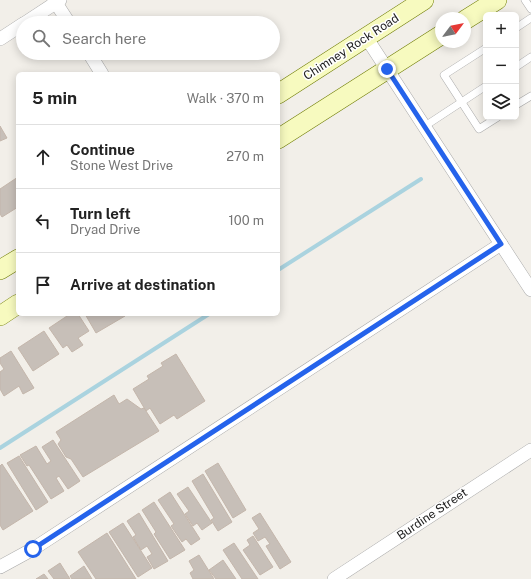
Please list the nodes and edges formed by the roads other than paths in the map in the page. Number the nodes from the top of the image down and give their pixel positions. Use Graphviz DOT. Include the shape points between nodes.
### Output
graph roads {
  1 [pos="424,0"];
  2 [pos="497,0"];
  3 [pos="525,0"];
  4 [pos="57,1"];
  5 [pos="531,9"];
  6 [pos="35,16"];
  7 [pos="65,16"];
  8 [pos="471,16"];
  9 [pos="531,18"];
  10 [pos="519,26"];
  11 [pos="16,29"];
  12 [pos="366,37"];
  13 [pos="0,39"];
  14 [pos="435,39"];
  15 [pos="483,50"];
  16 [pos="531,57"];
  17 [pos="93,60"];
  18 [pos="519,65"];
  19 [pos="387,69"];
  20 [pos="101,72"];
  21 [pos="483,88"];
  22 [pos="280,93"];
  23 [pos="531,96"];
  24 [pos="461,102"];
  25 [pos="519,103"];
  26 [pos="493,120"];
  27 [pos="425,126"];
  28 [pos="280,138"];
  29 [pos="501,244"];
  30 [pos="16,260"];
  31 [pos="0,270"];
  32 [pos="531,290"];
  33 [pos="16,305"];
  34 [pos="0,316"];
  35 [pos="531,450"];
  36 [pos="0,567"];
  37 [pos="334,579"];
  1 -- 12 [label="main road, Chimney Rock Road"];
  2 -- 8 [label="main road"];
  3 -- 5 [label="lane"];
  4 -- 6 [label="street"];
  4 -- 7 [label="street"];
  9 -- 10 [label="lane"];
  11 -- 13 [label="street"];
  12 -- 19 [label="street"];
  12 -- 22 [label="main road, Chimney Rock Road"];
  14 -- 19 [label="main road"];
  15 -- 24 [label="lane" via="444,75"];
  16 -- 18 [label="lane"];
  17 -- 20 [label="street"];
  19 -- 27 [label="street"];
  19 -- 28 [label="main road"];
  21 -- 24 [label="lane"];
  23 -- 25 [label="lane"];
  24 -- 26 [label="lane" via="479,129"];
  24 -- 27 [label="lane"];
  27 -- 29 [label="street"];
  29 -- 32 [label="street"];
  29 -- 36 [label="street" via="40,544"];
  30 -- 31 [label="main road"];
  33 -- 34 [label="main road"];
  35 -- 37 [label="street, Burdine Street"];
}
